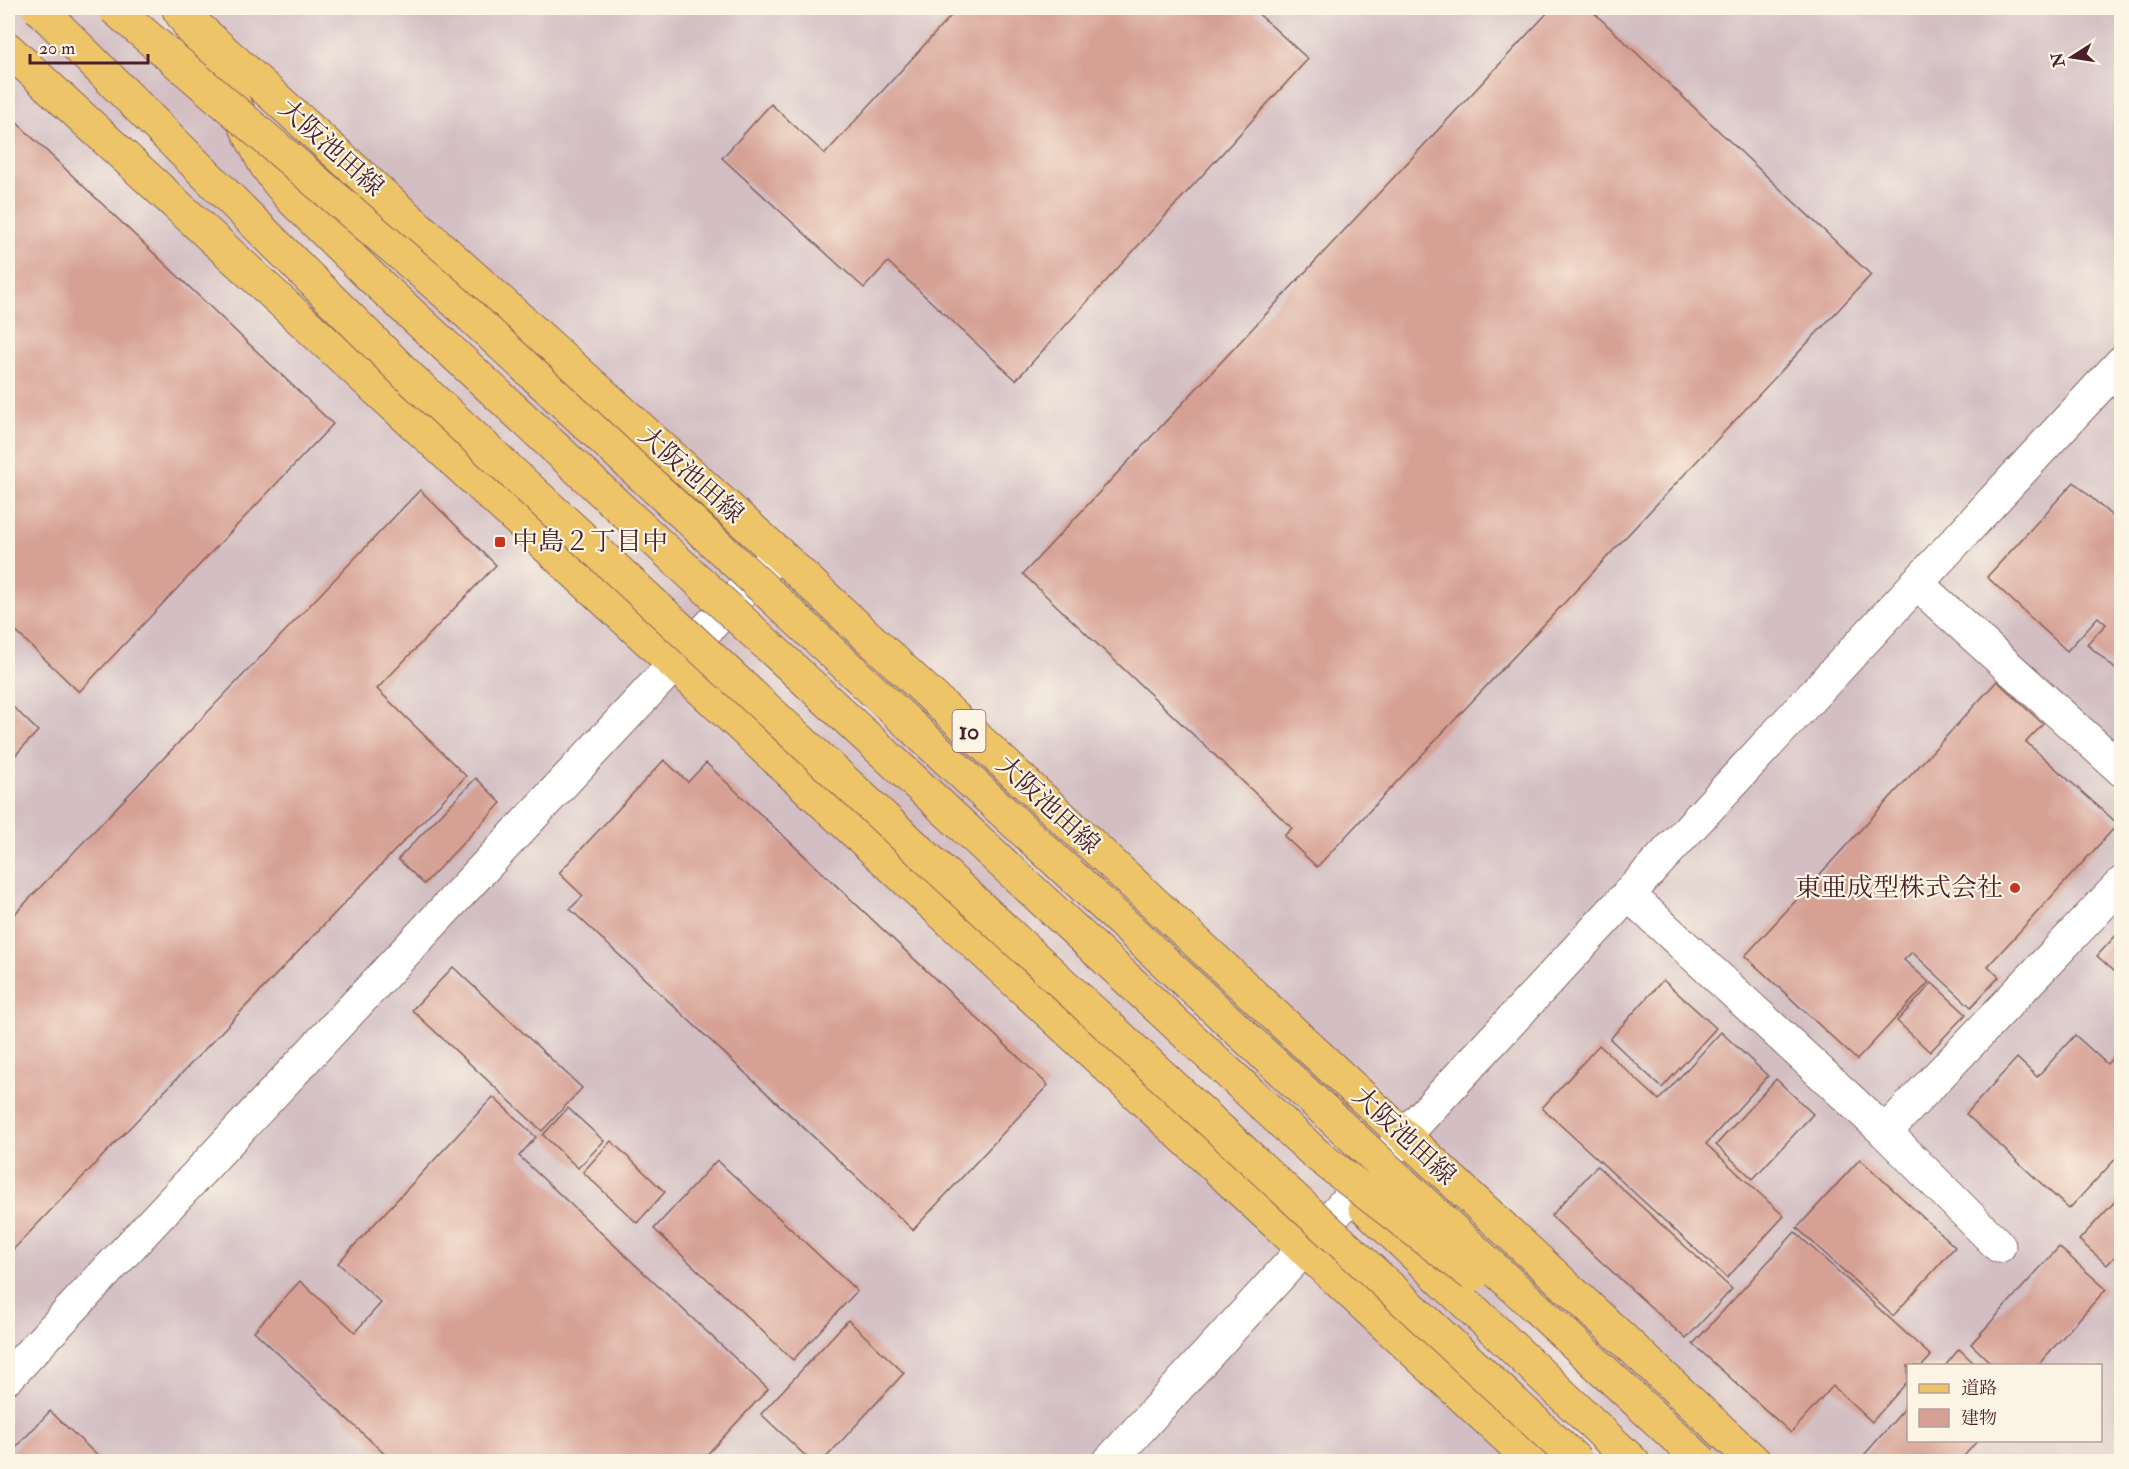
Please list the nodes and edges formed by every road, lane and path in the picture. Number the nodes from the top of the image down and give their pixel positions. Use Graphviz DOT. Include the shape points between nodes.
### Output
graph roads {
  1 [pos="39,8"];
  2 [pos="114,8"];
  3 [pos="177,9"];
  4 [pos="8,49"];
  5 [pos="2121,362"];
  6 [pos="778,554"];
  7 [pos="1916,583"];
  8 [pos="675,665"];
  9 [pos="2121,770"];
  10 [pos="2121,883"];
  11 [pos="1628,894"];
  12 [pos="1886,1132"];
  13 [pos="1404,1136"];
  14 [pos="1351,1194"];
  15 [pos="1999,1246"];
  16 [pos="1303,1250"];
  17 [pos="8,1377"];
  18 [pos="1635,1399"];
  19 [pos="1109,1461"];
  20 [pos="1533,1461"];
  21 [pos="1578,1461"];
  22 [pos="1633,1461"];
  23 [pos="1702,1461"];
  24 [pos="1755,1461"];
  1 -- 21 [label="main road, bridge" via="407,375"];
  2 -- 18 [label="main road, bridge" via="447,294"];
  3 -- 6 [label="main road, 大阪池田線 / 10"];
  3 -- 18 [label="main road, bridge" via="208,53 265,164 292,200 368,274 1317,1155"];
  4 -- 8 [label="main road"];
  5 -- 7 [label="street"];
  6 -- 8 [label="street"];
  6 -- 13 [label="main road, 大阪池田線 / 10"];
  7 -- 9 [label="street"];
  7 -- 11 [label="street"];
  8 -- 16 [label="main road"];
  8 -- 17 [label="street"];
  10 -- 12 [label="street"];
  11 -- 12 [label="street"];
  11 -- 13 [label="street"];
  12 -- 15 [label="street"];
  13 -- 14 [label="street"];
  13 -- 24 [label="main road, 大阪池田線 / 10"];
  14 -- 16 [label="street"];
  14 -- 22 [label="main road"];
  16 -- 19 [label="street"];
  16 -- 20 [label="main road"];
  18 -- 23 [label="main road, bridge"];
}
